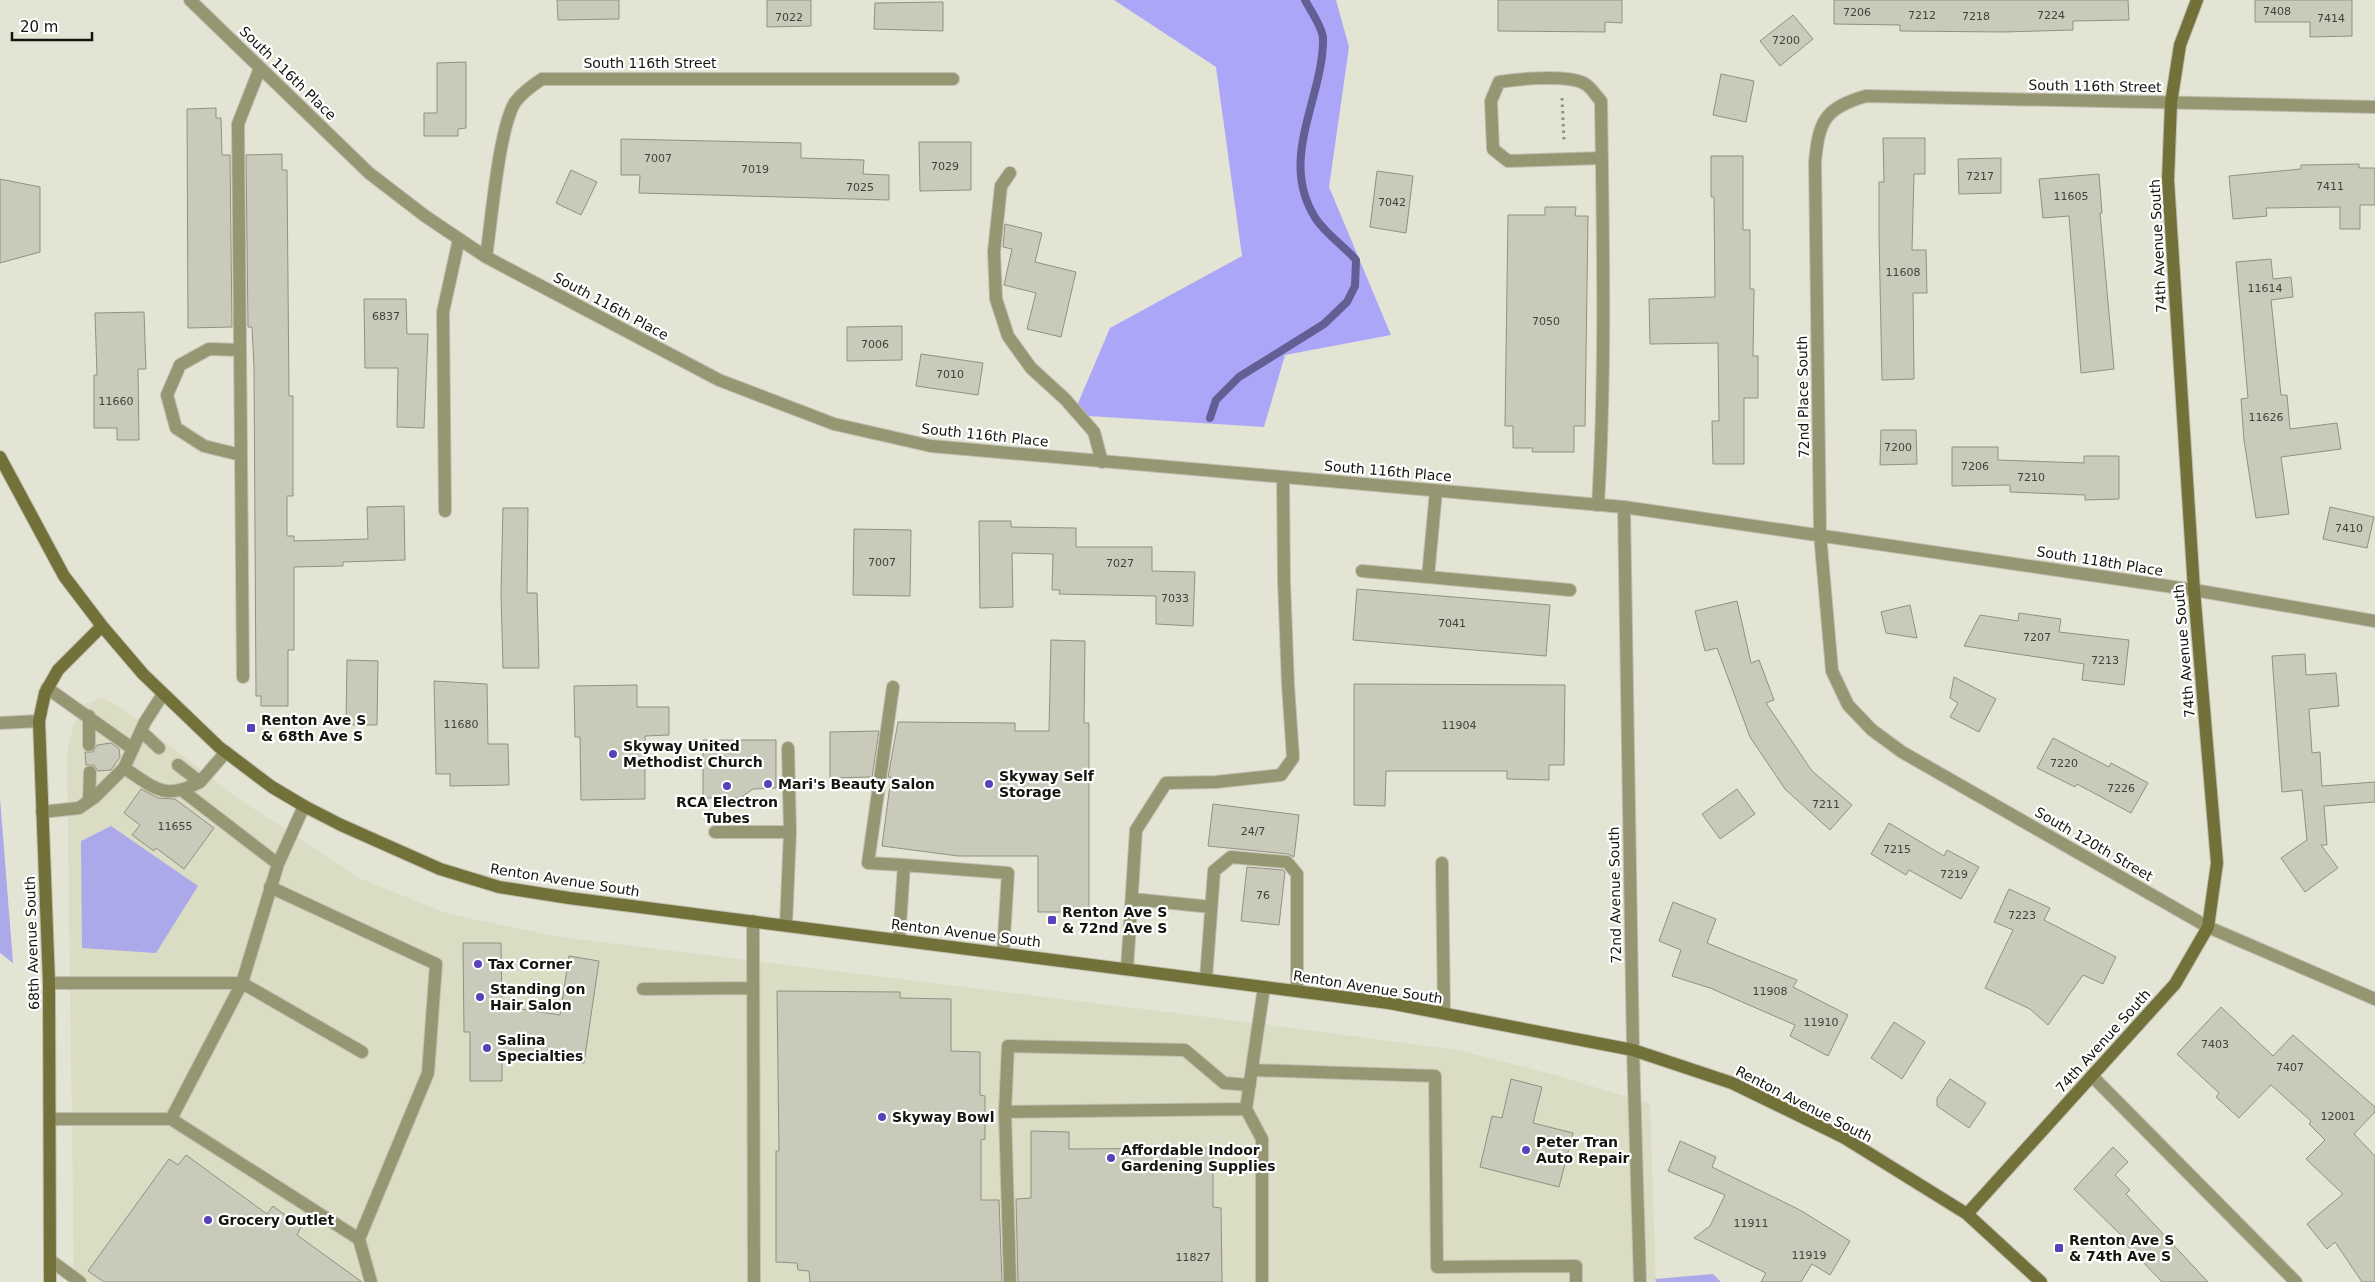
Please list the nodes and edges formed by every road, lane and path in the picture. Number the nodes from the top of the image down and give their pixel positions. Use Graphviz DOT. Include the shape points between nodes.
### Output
graph roads {
  1 [pos="190,0"];
  2 [pos="2197,0"];
  3 [pos="260,68"];
  4 [pos="953,79"];
  5 [pos="1562,92"];
  6 [pos="2171,103"];
  7 [pos="2375,106"];
  8 [pos="1823,122"];
  9 [pos="1564,145"];
  10 [pos="1602,158"];
  11 [pos="1010,174"];
  12 [pos="459,239"];
  13 [pos="486,258"];
  14 [pos="239,350"];
  15 [pos="241,455"];
  16 [pos="0,457"];
  17 [pos="1102,462"];
  18 [pos="1283,477"];
  19 [pos="1436,491"];
  20 [pos="1598,505"];
  21 [pos="1624,507"];
  22 [pos="445,511"];
  23 [pos="1820,534"];
  24 [pos="1362,571"];
  25 [pos="1428,577"];
  26 [pos="1570,590"];
  27 [pos="2194,590"];
  28 [pos="2375,620"];
  29 [pos="102,626"];
  30 [pos="1832,671"];
  31 [pos="242,677"];
  32 [pos="893,687"];
  33 [pos="47,688"];
  34 [pos="163,694"];
  35 [pos="89,716"];
  36 [pos="39,721"];
  37 [pos="0,723"];
  38 [pos="140,731"];
  39 [pos="89,745"];
  40 [pos="158,748"];
  41 [pos="788,748"];
  42 [pos="133,749"];
  43 [pos="226,752"];
  44 [pos="178,765"];
  45 [pos="124,768"];
  46 [pos="90,772"];
  47 [pos="200,782"];
  48 [pos="183,791"];
  49 [pos="89,801"];
  50 [pos="304,806"];
  51 [pos="42,812"];
  52 [pos="715,832"];
  53 [pos="790,832"];
  54 [pos="1442,863"];
  55 [pos="278,864"];
  56 [pos="904,865"];
  57 [pos="270,887"];
  58 [pos="1132,899"];
  59 [pos="1211,906"];
  60 [pos="754,921"];
  61 [pos="786,925"];
  62 [pos="2208,927"];
  63 [pos="899,940"];
  64 [pos="1003,953"];
  65 [pos="1127,969"];
  66 [pos="1206,979"];
  67 [pos="49,983"];
  68 [pos="242,983"];
  69 [pos="1264,987"];
  70 [pos="754,988"];
  71 [pos="643,989"];
  72 [pos="1296,991"];
  73 [pos="2375,999"];
  74 [pos="1444,1013"];
  75 [pos="1633,1050"];
  76 [pos="362,1052"];
  77 [pos="1252,1070"];
  78 [pos="2092,1076"];
  79 [pos="1250,1085"];
  80 [pos="1246,1109"];
  81 [pos="1005,1112"];
  82 [pos="171,1119"];
  83 [pos="50,1120"];
  84 [pos="1967,1214"];
  85 [pos="359,1239"];
  86 [pos="50,1260"];
  87 [pos="50,1282"];
  88 [pos="80,1282"];
  89 [pos="371,1282"];
  90 [pos="754,1282"];
  91 [pos="1010,1282"];
  92 [pos="1262,1282"];
  93 [pos="1576,1282"];
  94 [pos="1640,1282"];
  95 [pos="2041,1282"];
  96 [pos="2296,1282"];
  1 -- 3 [label="street, South 116th Place"];
  2 -- 6 [label="main road, 74th Avenue South" via="2180,45"];
  3 -- 12 [label="street, South 116th Place" via="369,173"];
  3 -- 14 [label="street" via="238,124"];
  4 -- 13 [label="street, South 116th Street" via="542,79 515,102 505,126"];
  5 -- 9 [label="path"];
  6 -- 7 [label="street, South 116th Street"];
  6 -- 8 [label="street, South 116th Street" via="1866,96 1841,103"];
  6 -- 27 [label="main road, 74th Avenue South" via="2168,180"];
  8 -- 23 [label="street, 72nd Place South" via="1815,162"];
  10 -- 10 [label="street" via="1601,101 1584,84 1525,78 1500,82 1491,101 1493,149 1508,161"];
  10 -- 20 [label="street" via="1603,418"];
  11 -- 17 [label="street" via="1001,186 994,252 996,300 1008,336 1030,368 1065,399 1094,432"];
  12 -- 13 [label="street, South 116th Place"];
  12 -- 22 [label="street" via="443,312"];
  13 -- 17 [label="street, South 116th Place" via="719,380 834,424 931,446"];
  14 -- 15 [label="street"];
  14 -- 15 [label="street" via="209,349 180,365 167,396 176,428 204,446"];
  15 -- 31 [label="street"];
  16 -- 29 [label="main road, Renton Avenue South" via="64,576"];
  17 -- 18 [label="street, South 116th Place"];
  18 -- 19 [label="street, South 116th Place"];
  18 -- 58 [label="street" via="1284,581 1293,758 1281,775 1166,783 1136,830"];
  19 -- 20 [label="street, South 116th Place"];
  19 -- 25 [label="street"];
  20 -- 21 [label="street, South 116th Place"];
  21 -- 23 [label="street, South 116th Place"];
  21 -- 75 [label="street, 72nd Avenue South"];
  23 -- 27 [label="street, South 118th Place"];
  23 -- 30 [label="street, 72nd Place South"];
  24 -- 25 [label="street"];
  25 -- 26 [label="street"];
  27 -- 28 [label="street, South 118th Place"];
  27 -- 62 [label="main road, 74th Avenue South" via="2217,863"];
  29 -- 33 [label="main road, 68th Avenue South" via="66,661"];
  29 -- 34 [label="main road, Renton Avenue South"];
  30 -- 62 [label="street, South 120th Street" via="1848,705 1872,730 1902,752"];
  32 -- 56 [label="street" via="868,863"];
  33 -- 35 [label="street"];
  33 -- 36 [label="main road, 68th Avenue South"];
  34 -- 38 [label="street"];
  34 -- 43 [label="main road, Renton Avenue South"];
  35 -- 39 [label="street"];
  35 -- 42 [label="street"];
  36 -- 37 [label="street"];
  36 -- 51 [label="main road, 68th Avenue South"];
  38 -- 40 [label="street"];
  38 -- 42 [label="street"];
  41 -- 53 [label="street"];
  42 -- 45 [label="street"];
  43 -- 47 [label="street"];
  43 -- 50 [label="main road, Renton Avenue South" via="272,787"];
  44 -- 47 [label="street"];
  45 -- 48 [label="street" via="161,792"];
  45 -- 49 [label="street"];
  46 -- 49 [label="street"];
  47 -- 48 [label="street"];
  48 -- 55 [label="street"];
  49 -- 51 [label="street" via="80,808"];
  50 -- 55 [label="street"];
  50 -- 60 [label="main road, Renton Avenue South" via="440,870 499,887"];
  51 -- 67 [label="main road, 68th Avenue South"];
  52 -- 53 [label="street"];
  53 -- 61 [label="street"];
  54 -- 74 [label="street"];
  55 -- 57 [label="street"];
  56 -- 63 [label="street"];
  56 -- 64 [label="street" via="1008,873"];
  57 -- 68 [label="street"];
  57 -- 85 [label="street" via="436,964 428,1072"];
  58 -- 59 [label="street"];
  58 -- 65 [label="street"];
  59 -- 66 [label="street"];
  59 -- 72 [label="street" via="1214,871 1230,856 1287,862 1298,874"];
  60 -- 61 [label="main road, Renton Avenue South"];
  60 -- 70 [label="street"];
  61 -- 63 [label="main road, Renton Avenue South"];
  62 -- 73 [label="street, South 120th Street"];
  62 -- 78 [label="main road, 74th Avenue South" via="2175,984"];
  63 -- 64 [label="main road, Renton Avenue South"];
  64 -- 65 [label="main road, Renton Avenue South"];
  65 -- 66 [label="main road, Renton Avenue South"];
  66 -- 69 [label="main road, Renton Avenue South"];
  67 -- 68 [label="street"];
  67 -- 83 [label="main road, 68th Avenue South"];
  68 -- 76 [label="street"];
  68 -- 82 [label="street"];
  69 -- 72 [label="main road, Renton Avenue South"];
  69 -- 77 [label="street"];
  70 -- 71 [label="street"];
  70 -- 90 [label="street"];
  72 -- 74 [label="main road, Renton Avenue South"];
  74 -- 75 [label="main road, Renton Avenue South"];
  75 -- 84 [label="main road, Renton Avenue South" via="1741,1087 1843,1137"];
  75 -- 94 [label="street, 72nd Avenue South"];
  77 -- 79 [label="street"];
  77 -- 93 [label="street" via="1435,1076 1437,1267 1576,1266"];
  78 -- 84 [label="main road, 74th Avenue South"];
  78 -- 96 [label="street"];
  79 -- 80 [label="street"];
  79 -- 81 [label="street" via="1224,1083 1185,1050 1008,1046"];
  80 -- 81 [label="street"];
  80 -- 92 [label="street" via="1262,1139"];
  81 -- 91 [label="street"];
  82 -- 83 [label="street"];
  82 -- 85 [label="street"];
  83 -- 86 [label="main road, 68th Avenue South"];
  84 -- 95 [label="main road, Renton Avenue South"];
  85 -- 89 [label="street"];
  86 -- 87 [label="main road, 68th Avenue South"];
  86 -- 88 [label="street"];
}
